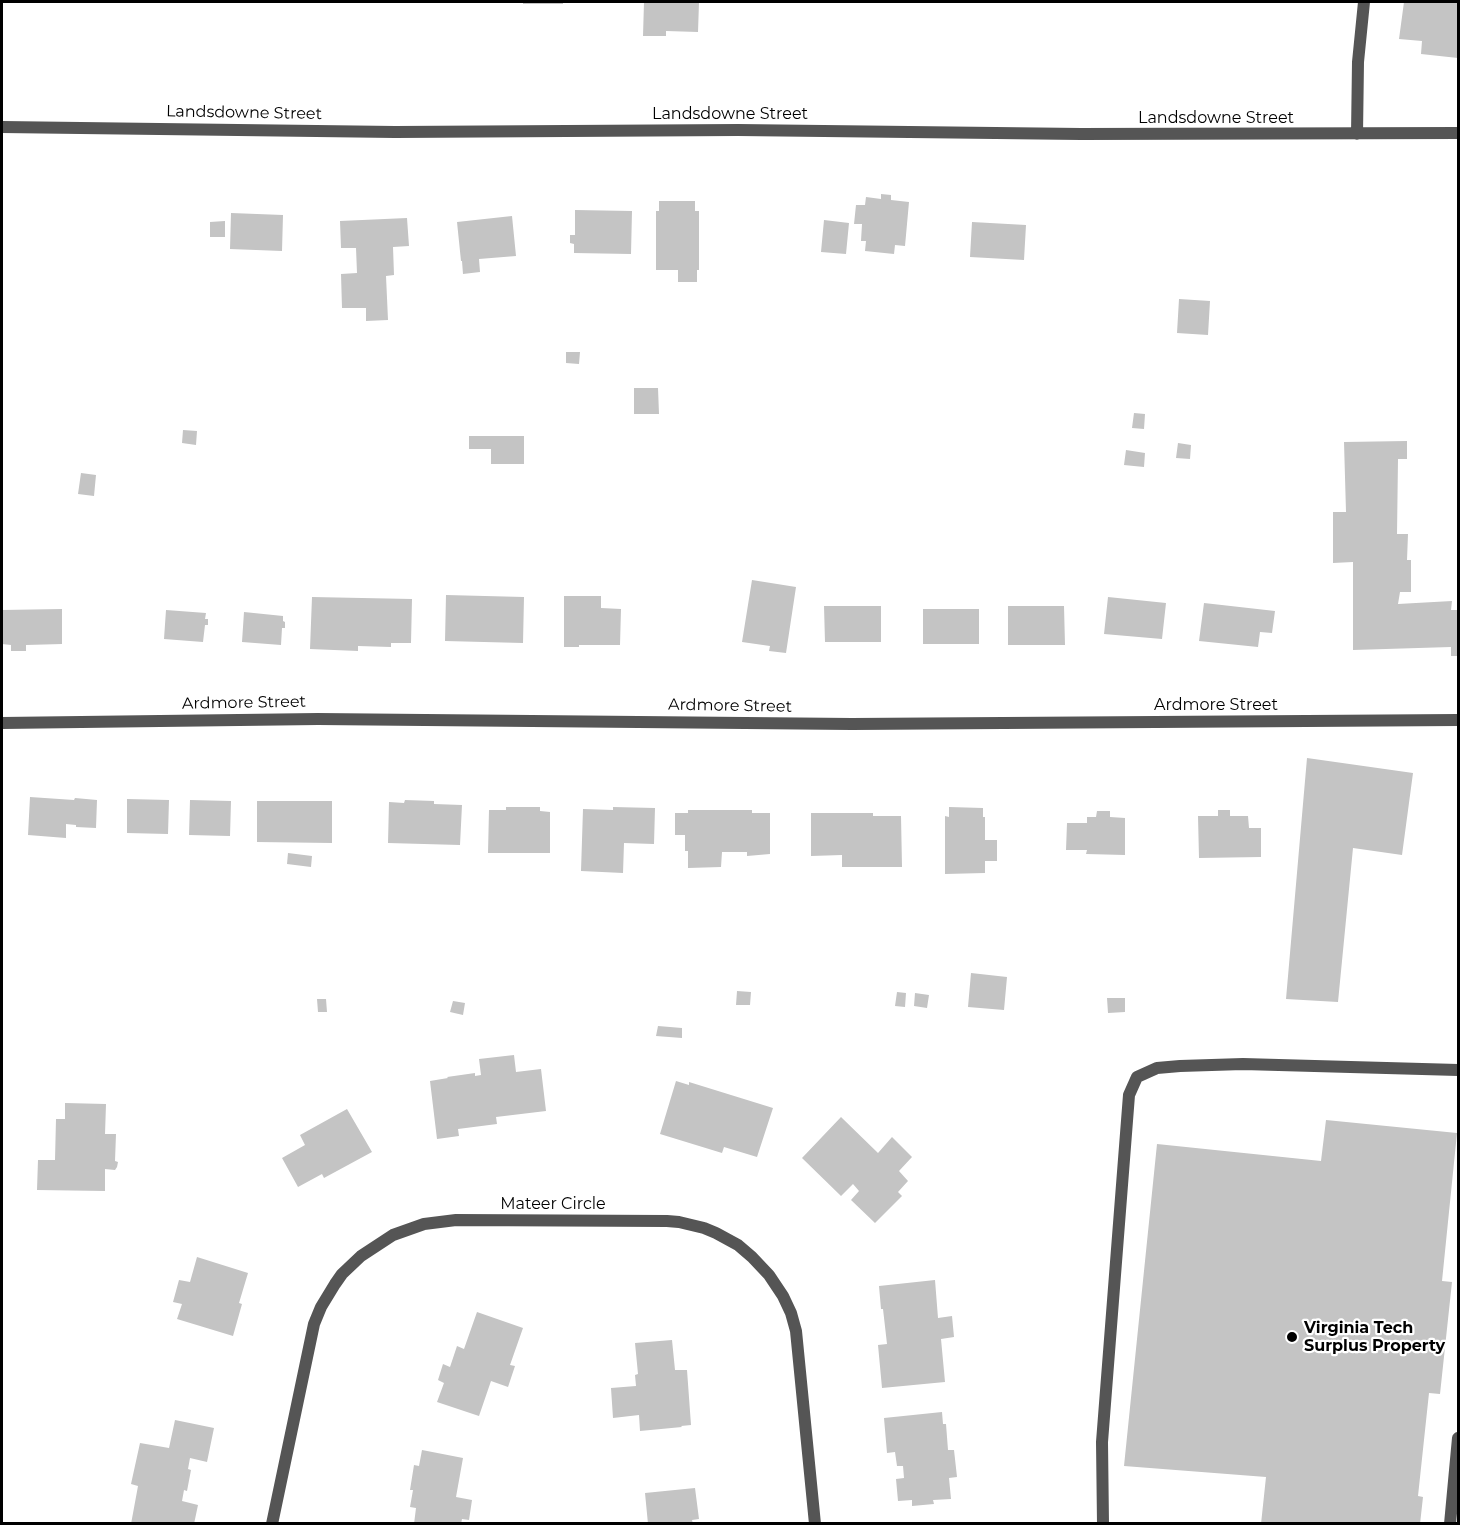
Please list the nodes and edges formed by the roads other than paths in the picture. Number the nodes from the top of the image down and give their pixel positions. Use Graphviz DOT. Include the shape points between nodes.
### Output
graph roads {
  1 [pos="1364,2"];
  2 [pos="2,127"];
  3 [pos="1458,133"];
  4 [pos="1358,134"];
  5 [pos="1458,720"];
  6 [pos="2,723"];
  7 [pos="1458,1070"];
  8 [pos="1458,1438"];
  9 [pos="272,1524"];
  10 [pos="815,1524"];
  11 [pos="1103,1524"];
  12 [pos="1450,1524"];
  1 -- 4 [label="street" via="1358,62"];
  2 -- 4 [label="street, Landsdowne Street"];
  3 -- 4 [label="street, Landsdowne Street"];
  5 -- 6 [label="street, Ardmore Street" via="852,724 318,719"];
  7 -- 11 [label="street" via="1243,1064 1157,1068 1137,1077 1129,1095 1101,1442"];
  8 -- 12 [label="street"];
  9 -- 10 [label="street, Mateer Circle" via="314,1324 334,1284 361,1256 393,1235 424,1224 456,1220 679,1222 704,1228 738,1245 769,1275 783,1296 796,1331"];
}
